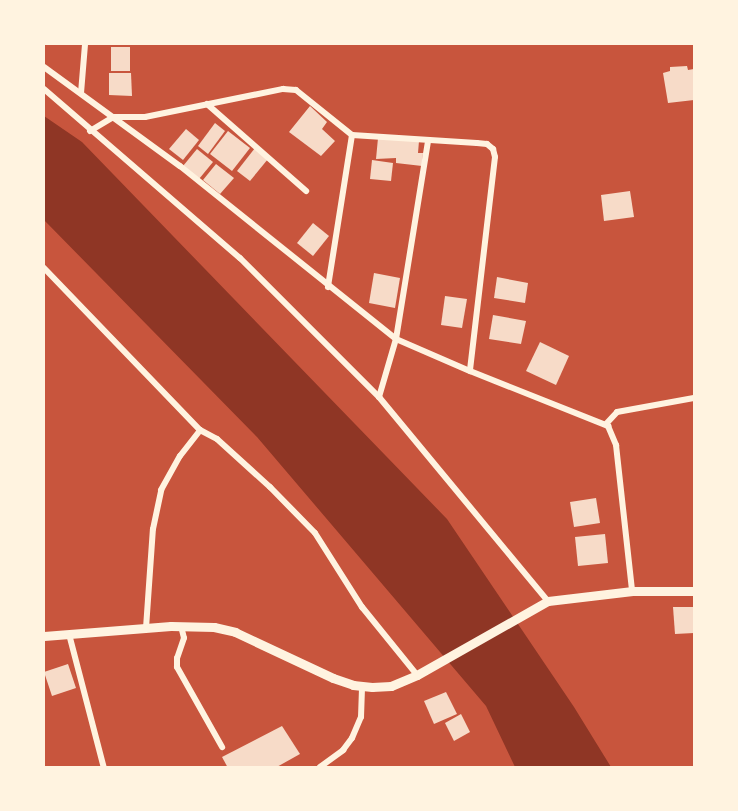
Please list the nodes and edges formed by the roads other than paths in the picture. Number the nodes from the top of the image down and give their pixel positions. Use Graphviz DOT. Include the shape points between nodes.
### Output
graph roads {
  1 [pos="85,44"];
  2 [pos="44,67"];
  3 [pos="44,89"];
  4 [pos="81,93"];
  5 [pos="207,104"];
  6 [pos="113,117"];
  7 [pos="90,131"];
  8 [pos="352,135"];
  9 [pos="428,141"];
  10 [pos="306,191"];
  11 [pos="44,268"];
  12 [pos="328,287"];
  13 [pos="396,339"];
  14 [pos="470,371"];
  15 [pos="380,397"];
  16 [pos="694,398"];
  17 [pos="606,424"];
  18 [pos="200,430"];
  19 [pos="632,591"];
  20 [pos="694,591"];
  21 [pos="548,601"];
  22 [pos="182,626"];
  23 [pos="146,628"];
  24 [pos="69,634"];
  25 [pos="44,636"];
  26 [pos="417,675"];
  27 [pos="362,687"];
  28 [pos="222,747"];
  29 [pos="320,767"];
  30 [pos="104,768"];
  1 -- 4 [label="street"];
  2 -- 4 [label="street"];
  3 -- 7 [label="street"];
  4 -- 6 [label="street"];
  5 -- 6 [label="street" via="145,117"];
  5 -- 8 [label="street" via="290,88"];
  5 -- 10 [label="street"];
  6 -- 7 [label="street"];
  6 -- 12 [label="street" via="180,166"];
  7 -- 15 [label="street" via="240,258"];
  8 -- 9 [label="street"];
  8 -- 12 [label="street"];
  9 -- 13 [label="street"];
  9 -- 14 [label="street" via="487,144 495,157"];
  11 -- 18 [label="street"];
  12 -- 13 [label="street"];
  13 -- 14 [label="street"];
  13 -- 15 [label="street"];
  14 -- 17 [label="street"];
  15 -- 21 [label="street"];
  16 -- 17 [label="street" via="617,412"];
  17 -- 19 [label="street" via="616,446"];
  18 -- 23 [label="street" via="161,490 153,529"];
  18 -- 26 [label="street" via="217,439 315,533 362,607"];
  19 -- 20 [label="street"];
  19 -- 21 [label="street"];
  21 -- 26 [label="street"];
  22 -- 23 [label="street"];
  22 -- 27 [label="street" via="235,632 333,678"];
  22 -- 28 [label="street" via="184,638 177,667"];
  23 -- 24 [label="street"];
  24 -- 25 [label="street"];
  24 -- 30 [label="street"];
  26 -- 27 [label="street" via="391,686"];
  27 -- 29 [label="street" via="361,717 352,738"];
}
